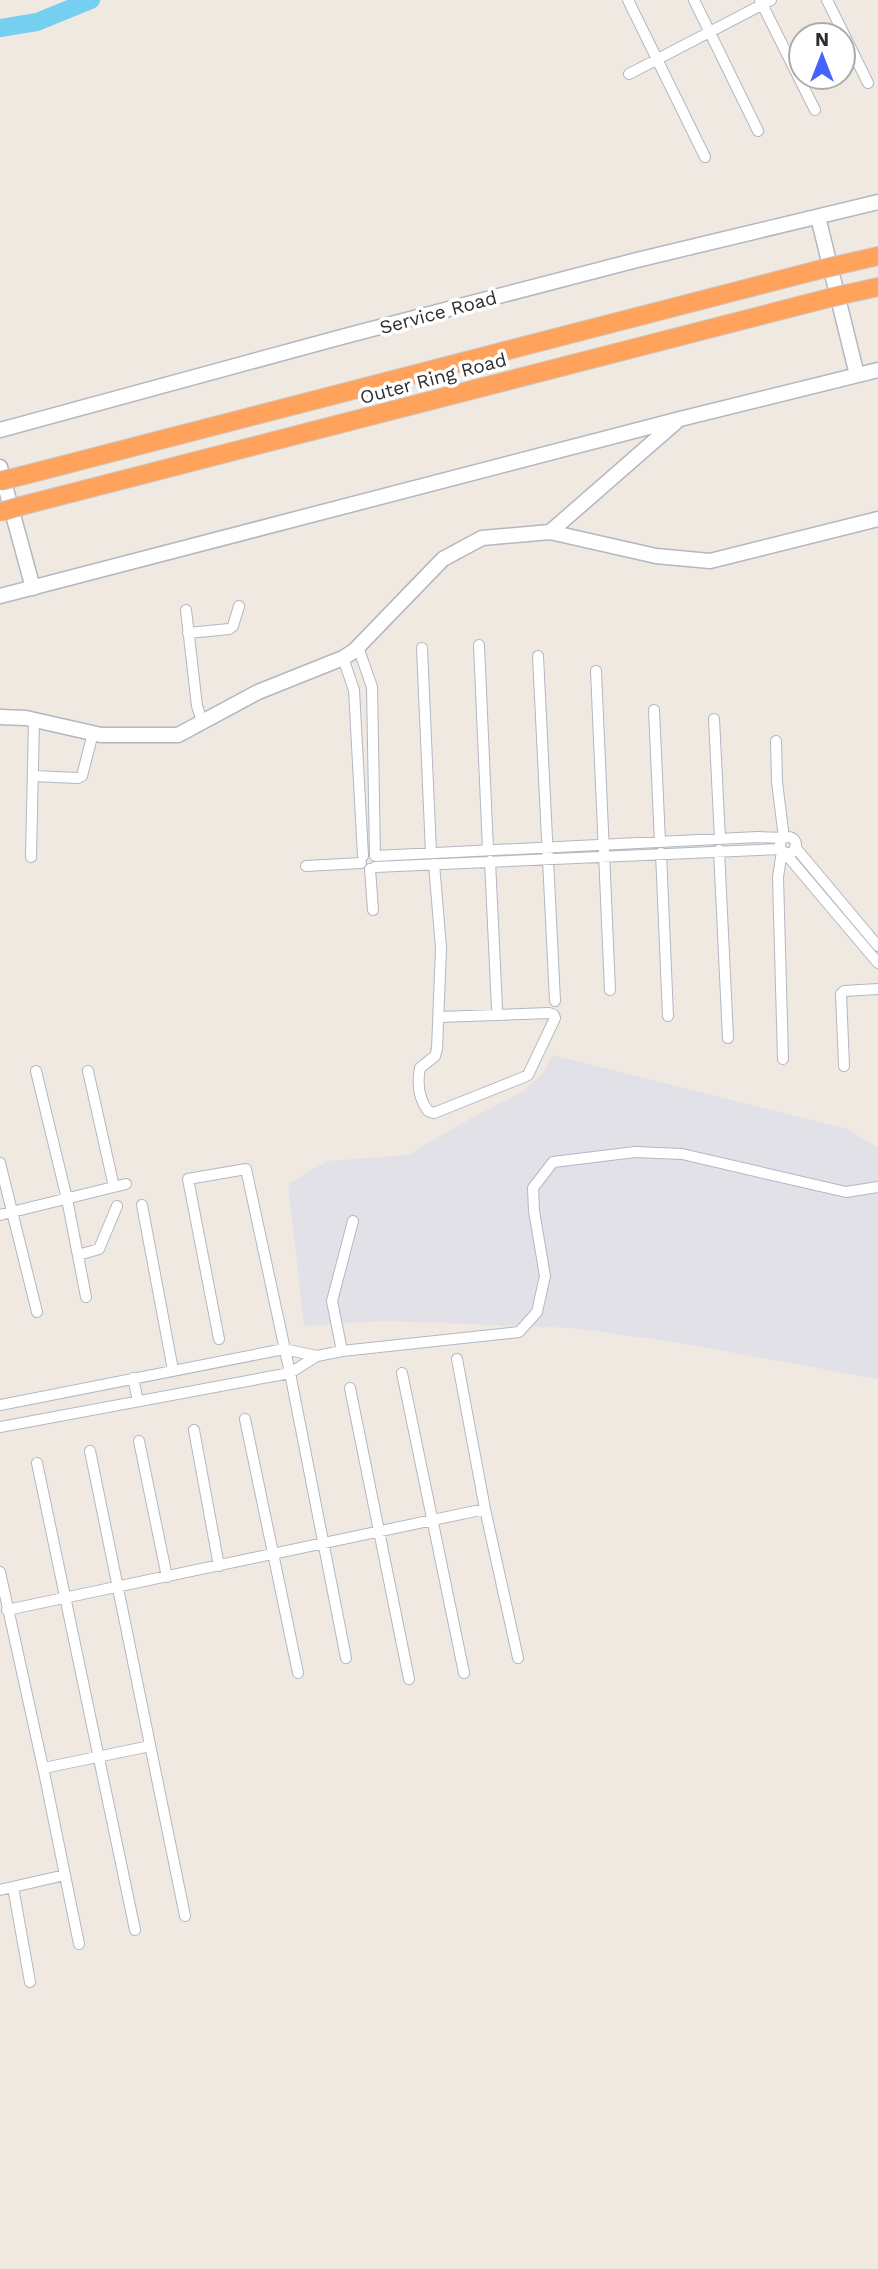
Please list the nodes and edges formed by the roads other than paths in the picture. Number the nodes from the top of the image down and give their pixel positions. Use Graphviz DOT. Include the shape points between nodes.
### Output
graph roads {
  1 [pos="628,0"];
  2 [pos="694,0"];
  3 [pos="827,0"];
  4 [pos="765,2"];
  5 [pos="710,32"];
  6 [pos="657,61"];
  7 [pos="629,74"];
  8 [pos="868,83"];
  9 [pos="815,110"];
  10 [pos="758,131"];
  11 [pos="705,157"];
  12 [pos="878,202"];
  13 [pos="818,218"];
  14 [pos="878,256"];
  15 [pos="878,287"];
  16 [pos="878,370"];
  17 [pos="857,375"];
  18 [pos="680,419"];
  19 [pos="0,430"];
  20 [pos="0,467"];
  21 [pos="0,481"];
  22 [pos="0,512"];
  23 [pos="878,519"];
  24 [pos="550,532"];
  25 [pos="33,587"];
  26 [pos="0,596"];
  27 [pos="239,606"];
  28 [pos="186,610"];
  29 [pos="188,633"];
  30 [pos="479,645"];
  31 [pos="358,647"];
  32 [pos="422,648"];
  33 [pos="538,656"];
  34 [pos="343,658"];
  35 [pos="596,671"];
  36 [pos="654,710"];
  37 [pos="0,717"];
  38 [pos="714,719"];
  39 [pos="34,720"];
  40 [pos="202,722"];
  41 [pos="93,733"];
  42 [pos="776,741"];
  43 [pos="33,776"];
  44 [pos="784,838"];
  45 [pos="719,844"];
  46 [pos="660,847"];
  47 [pos="796,847"];
  48 [pos="603,850"];
  49 [pos="783,851"];
  50 [pos="547,853"];
  51 [pos="489,856"];
  52 [pos="31,857"];
  53 [pos="432,858"];
  54 [pos="369,862"];
  55 [pos="306,866"];
  56 [pos="373,910"];
  57 [pos="878,946"];
  58 [pos="878,964"];
  59 [pos="878,989"];
  60 [pos="610,990"];
  61 [pos="555,1001"];
  62 [pos="497,1008"];
  63 [pos="668,1016"];
  64 [pos="439,1017"];
  65 [pos="728,1038"];
  66 [pos="783,1059"];
  67 [pos="844,1066"];
  68 [pos="36,1071"];
  69 [pos="88,1071"];
  70 [pos="0,1163"];
  71 [pos="126,1184"];
  72 [pos="114,1187"];
  73 [pos="878,1187"];
  74 [pos="67,1199"];
  75 [pos="142,1205"];
  76 [pos="117,1206"];
  77 [pos="13,1212"];
  78 [pos="0,1215"];
  79 [pos="353,1221"];
  80 [pos="78,1255"];
  81 [pos="86,1297"];
  82 [pos="37,1312"];
  83 [pos="219,1339"];
  84 [pos="284,1349"];
  85 [pos="342,1352"];
  86 [pos="317,1356"];
  87 [pos="457,1359"];
  88 [pos="173,1370"];
  89 [pos="290,1373"];
  90 [pos="402,1373"];
  91 [pos="132,1378"];
  92 [pos="350,1388"];
  93 [pos="138,1401"];
  94 [pos="0,1405"];
  95 [pos="245,1419"];
  96 [pos="0,1427"];
  97 [pos="194,1430"];
  98 [pos="139,1441"];
  99 [pos="90,1451"];
  100 [pos="37,1463"];
  101 [pos="485,1509"];
  102 [pos="432,1520"];
  103 [pos="380,1532"];
  104 [pos="324,1544"];
  105 [pos="272,1555"];
  106 [pos="219,1566"];
  107 [pos="0,1572"];
  108 [pos="167,1577"];
  109 [pos="119,1587"];
  110 [pos="64,1598"];
  111 [pos="7,1609"];
  112 [pos="346,1658"];
  113 [pos="518,1658"];
  114 [pos="298,1673"];
  115 [pos="464,1673"];
  116 [pos="410,1679"];
  117 [pos="150,1746"];
  118 [pos="98,1757"];
  119 [pos="44,1768"];
  120 [pos="65,1875"];
  121 [pos="13,1887"];
  122 [pos="0,1890"];
  123 [pos="185,1916"];
  124 [pos="135,1930"];
  125 [pos="79,1944"];
  126 [pos="30,1982"];
  1 -- 6 [label="street"];
  2 -- 5 [label="street"];
  3 -- 8 [label="street"];
  4 -- 5 [label="street"];
  4 -- 9 [label="street"];
  5 -- 6 [label="street"];
  5 -- 10 [label="street"];
  6 -- 7 [label="street"];
  6 -- 11 [label="street"];
  12 -- 13 [label="main road, Service Road"];
  13 -- 17 [label="main road"];
  13 -- 19 [label="main road, Service Road" via="637,260"];
  14 -- 21 [label="highway, Outer Ring Road, bridge"];
  15 -- 22 [label="highway, Outer Ring Road, bridge"];
  16 -- 17 [label="main road"];
  17 -- 18 [label="main road"];
  18 -- 24 [label="main road"];
  18 -- 25 [label="main road"];
  20 -- 25 [label="main road"];
  23 -- 24 [label="main road" via="710,561 656,556"];
  24 -- 31 [label="main road" via="482,538 443,559"];
  25 -- 26 [label="main road"];
  27 -- 29 [label="street" via="229,629"];
  28 -- 29 [label="street"];
  29 -- 40 [label="street"];
  30 -- 51 [label="street"];
  31 -- 34 [label="main road"];
  31 -- 54 [label="street" via="372,687"];
  32 -- 53 [label="street"];
  33 -- 50 [label="street"];
  34 -- 40 [label="main road" via="258,692"];
  34 -- 54 [label="street" via="354,690"];
  35 -- 48 [label="street"];
  36 -- 46 [label="street"];
  37 -- 39 [label="main road"];
  38 -- 45 [label="street"];
  39 -- 41 [label="main road"];
  39 -- 43 [label="street"];
  40 -- 41 [label="main road" via="178,735"];
  41 -- 43 [label="street" via="82,776"];
  42 -- 44 [label="street"];
  43 -- 52 [label="street"];
  44 -- 45 [label="street"];
  44 -- 47 [label="street" via="793,838"];
  44 -- 49 [label="street" via="780,842"];
  45 -- 46 [label="street"];
  45 -- 49 [label="street"];
  45 -- 65 [label="street"];
  46 -- 48 [label="street"];
  46 -- 63 [label="street"];
  47 -- 49 [label="street" via="792,852"];
  47 -- 57 [label="street"];
  48 -- 50 [label="street"];
  48 -- 60 [label="street"];
  49 -- 58 [label="street"];
  49 -- 66 [label="street" via="778,877"];
  50 -- 51 [label="street"];
  50 -- 61 [label="street"];
  51 -- 53 [label="street"];
  51 -- 62 [label="street"];
  53 -- 54 [label="street"];
  53 -- 64 [label="street" via="441,948"];
  54 -- 55 [label="street"];
  54 -- 56 [label="street"];
  59 -- 67 [label="street" via="841,994"];
  64 -- 64 [label="street" via="549,1013 555,1018 528,1074 430,1113 421,1099 419,1074 436,1053"];
  68 -- 74 [label="street"];
  69 -- 72 [label="street"];
  70 -- 77 [label="street"];
  71 -- 72 [label="street"];
  72 -- 74 [label="street"];
  73 -- 85 [label="street" via="846,1192 682,1154 635,1152 553,1162 533,1188 545,1276 537,1312 519,1332"];
  74 -- 77 [label="street"];
  74 -- 80 [label="street"];
  75 -- 88 [label="street"];
  76 -- 80 [label="street" via="99,1249"];
  77 -- 78 [label="street"];
  77 -- 82 [label="street"];
  79 -- 85 [label="street" via="332,1301"];
  80 -- 81 [label="street"];
  83 -- 84 [label="street" via="188,1179 246,1169"];
  84 -- 86 [label="street"];
  84 -- 88 [label="street"];
  84 -- 89 [label="street"];
  85 -- 86 [label="street"];
  86 -- 89 [label="street"];
  87 -- 101 [label="street"];
  88 -- 91 [label="street"];
  89 -- 93 [label="street"];
  89 -- 104 [label="street"];
  90 -- 102 [label="street"];
  91 -- 93 [label="street"];
  91 -- 94 [label="street"];
  92 -- 103 [label="street"];
  93 -- 96 [label="street"];
  95 -- 105 [label="street"];
  97 -- 106 [label="street"];
  98 -- 108 [label="street"];
  99 -- 109 [label="street"];
  100 -- 110 [label="street"];
  101 -- 102 [label="street"];
  101 -- 113 [label="street"];
  102 -- 103 [label="street"];
  102 -- 115 [label="street"];
  103 -- 104 [label="street"];
  103 -- 116 [label="street"];
  104 -- 105 [label="street"];
  104 -- 112 [label="street"];
  105 -- 106 [label="street"];
  105 -- 114 [label="street"];
  106 -- 108 [label="street"];
  107 -- 111 [label="street"];
  108 -- 109 [label="street"];
  109 -- 110 [label="street"];
  109 -- 117 [label="street"];
  110 -- 111 [label="street"];
  110 -- 118 [label="street"];
  111 -- 119 [label="street"];
  117 -- 118 [label="street"];
  117 -- 123 [label="street"];
  118 -- 119 [label="street"];
  118 -- 124 [label="street"];
  119 -- 120 [label="street"];
  120 -- 121 [label="street"];
  120 -- 125 [label="street"];
  121 -- 122 [label="street"];
  121 -- 126 [label="street"];
}
